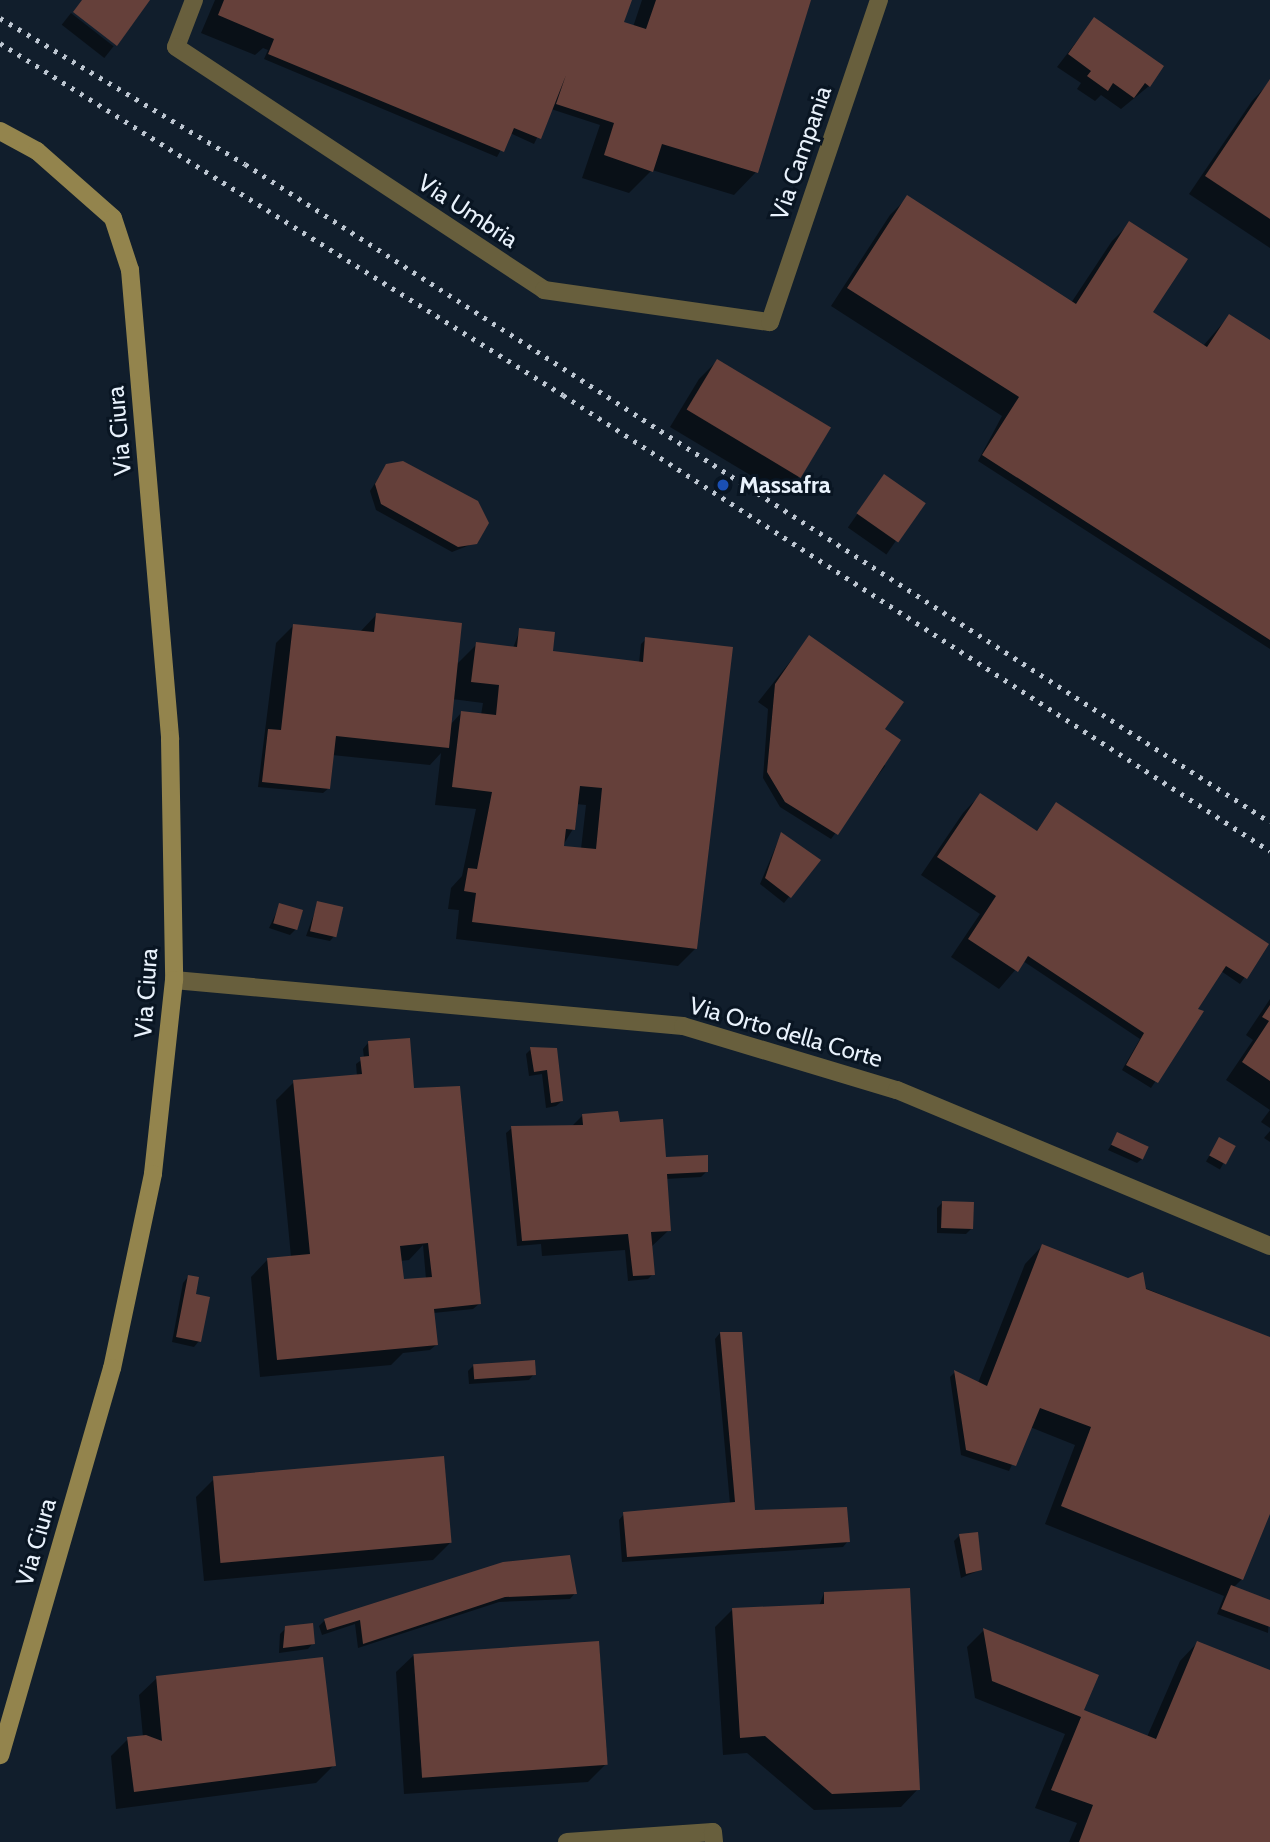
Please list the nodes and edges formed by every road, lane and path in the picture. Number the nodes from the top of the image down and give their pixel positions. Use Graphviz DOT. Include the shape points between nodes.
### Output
graph roads {
  1 [pos="194,0"];
  2 [pos="879,0"];
  3 [pos="0,131"];
  4 [pos="770,322"];
  5 [pos="174,980"];
  6 [pos="1270,1245"];
  7 [pos="0,1755"];
  8 [pos="567,1842"];
  9 [pos="714,1842"];
  1 -- 4 [label="street, Via Umbria" via="176,47 544,290"];
  2 -- 4 [label="street, Via Campania"];
  3 -- 5 [label="main road, Via Ciura" via="37,151 113,218 130,270 170,739"];
  5 -- 6 [label="street, Via Orto della Corte" via="683,1026 897,1090"];
  5 -- 7 [label="main road, Via Ciura" via="153,1174 112,1368"];
  8 -- 9 [label="street" via="713,1832"];
}
